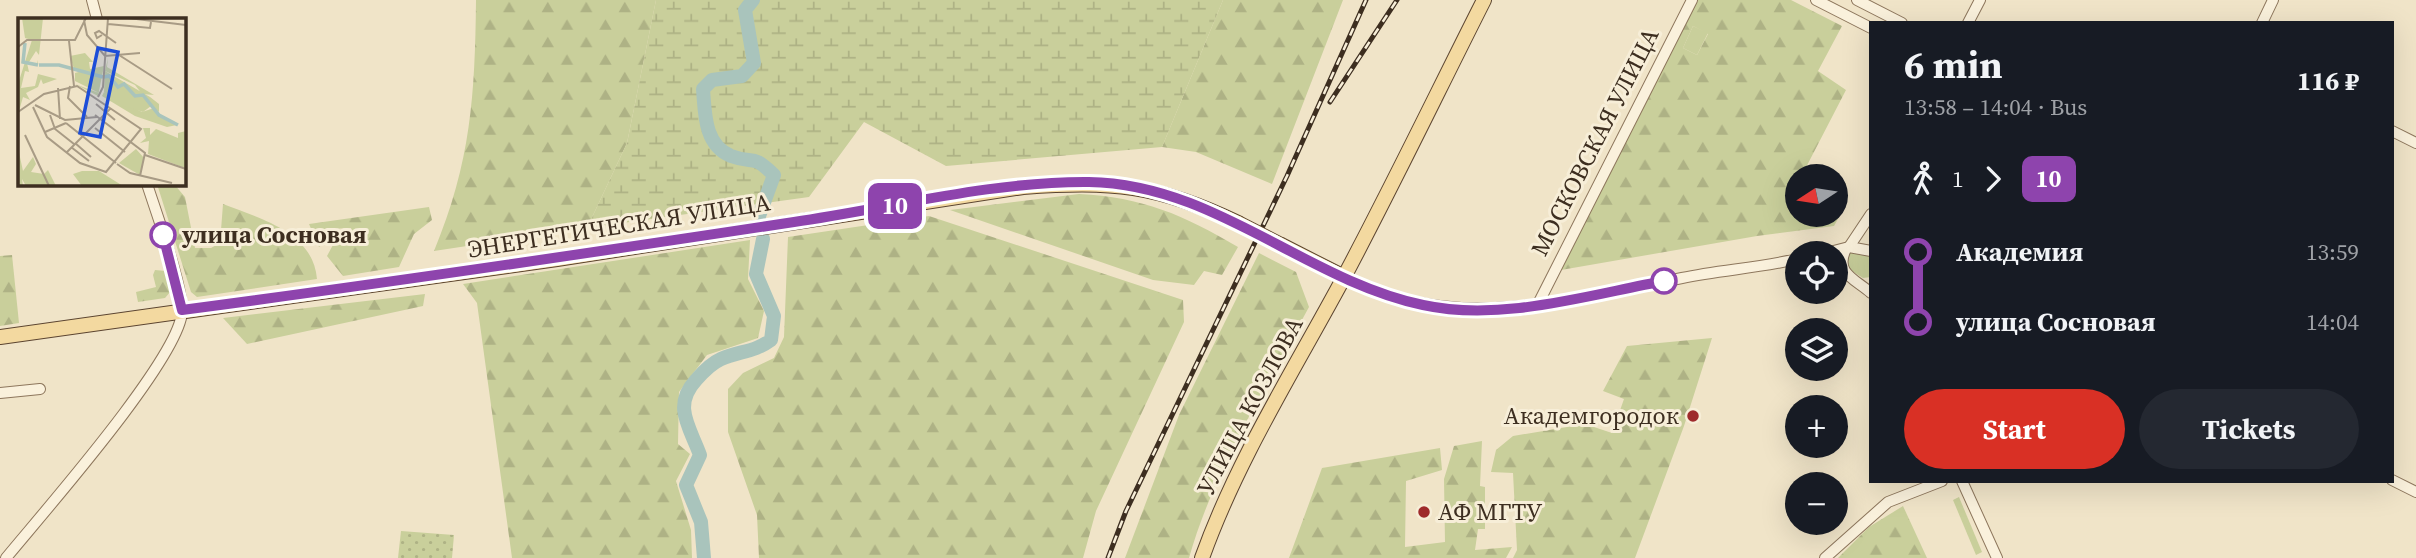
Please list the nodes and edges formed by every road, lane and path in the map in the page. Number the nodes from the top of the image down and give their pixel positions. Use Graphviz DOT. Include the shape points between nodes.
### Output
graph roads {
  1 [pos="92,0"];
  2 [pos="1484,0"];
  3 [pos="1692,0"];
  4 [pos="1816,0"];
  5 [pos="1857,0"];
  6 [pos="1980,0"];
  7 [pos="2273,0"];
  8 [pos="97,18"];
  9 [pos="1898,21"];
  10 [pos="1969,21"];
  11 [pos="2263,21"];
  12 [pos="1869,27"];
  13 [pos="2394,132"];
  14 [pos="2416,143"];
  15 [pos="148,186"];
  16 [pos="1869,217"];
  17 [pos="1848,248"];
  18 [pos="1869,251"];
  19 [pos="1785,263"];
  20 [pos="1344,277"];
  21 [pos="1849,278"];
  22 [pos="1866,284"];
  23 [pos="1538,304"];
  24 [pos="182,310"];
  25 [pos="0,337"];
  26 [pos="40,388"];
  27 [pos="0,394"];
  28 [pos="2394,481"];
  29 [pos="1937,483"];
  30 [pos="1963,483"];
  31 [pos="2416,492"];
  32 [pos="6,558"];
  33 [pos="1202,558"];
  34 [pos="1825,558"];
  35 [pos="1997,558"];
  1 -- 8 [label="street"];
  2 -- 20 [label="main road"];
  3 -- 23 [label="street, МОСКОВСКАЯ УЛИЦА"];
  4 -- 12 [label="street"];
  5 -- 9 [label="street"];
  6 -- 10 [label="street"];
  7 -- 11 [label="street"];
  13 -- 14 [label="street"];
  15 -- 24 [label="street"];
  16 -- 17 [label="street"];
  17 -- 18 [label="street"];
  19 -- 23 [label="street"];
  20 -- 23 [label="street" via="1391,297 1439,308"];
  20 -- 24 [label="main road, ЭНЕРГЕТИЧЕСКАЯ УЛИЦА, bridge" via="1174,195 1089,182 1023,187 557,259"];
  20 -- 33 [label="main road, УЛИЦА КОЗЛОВА" via="1265,422"];
  21 -- 22 [label="street"];
  24 -- 25 [label="main road, ЭНЕРГЕТИЧЕСКАЯ УЛИЦА"];
  24 -- 32 [label="street" via="180,327 150,377"];
  26 -- 27 [label="street"];
  28 -- 31 [label="street"];
  29 -- 34 [label="street" via="1888,502"];
  30 -- 35 [label="street"];
}
